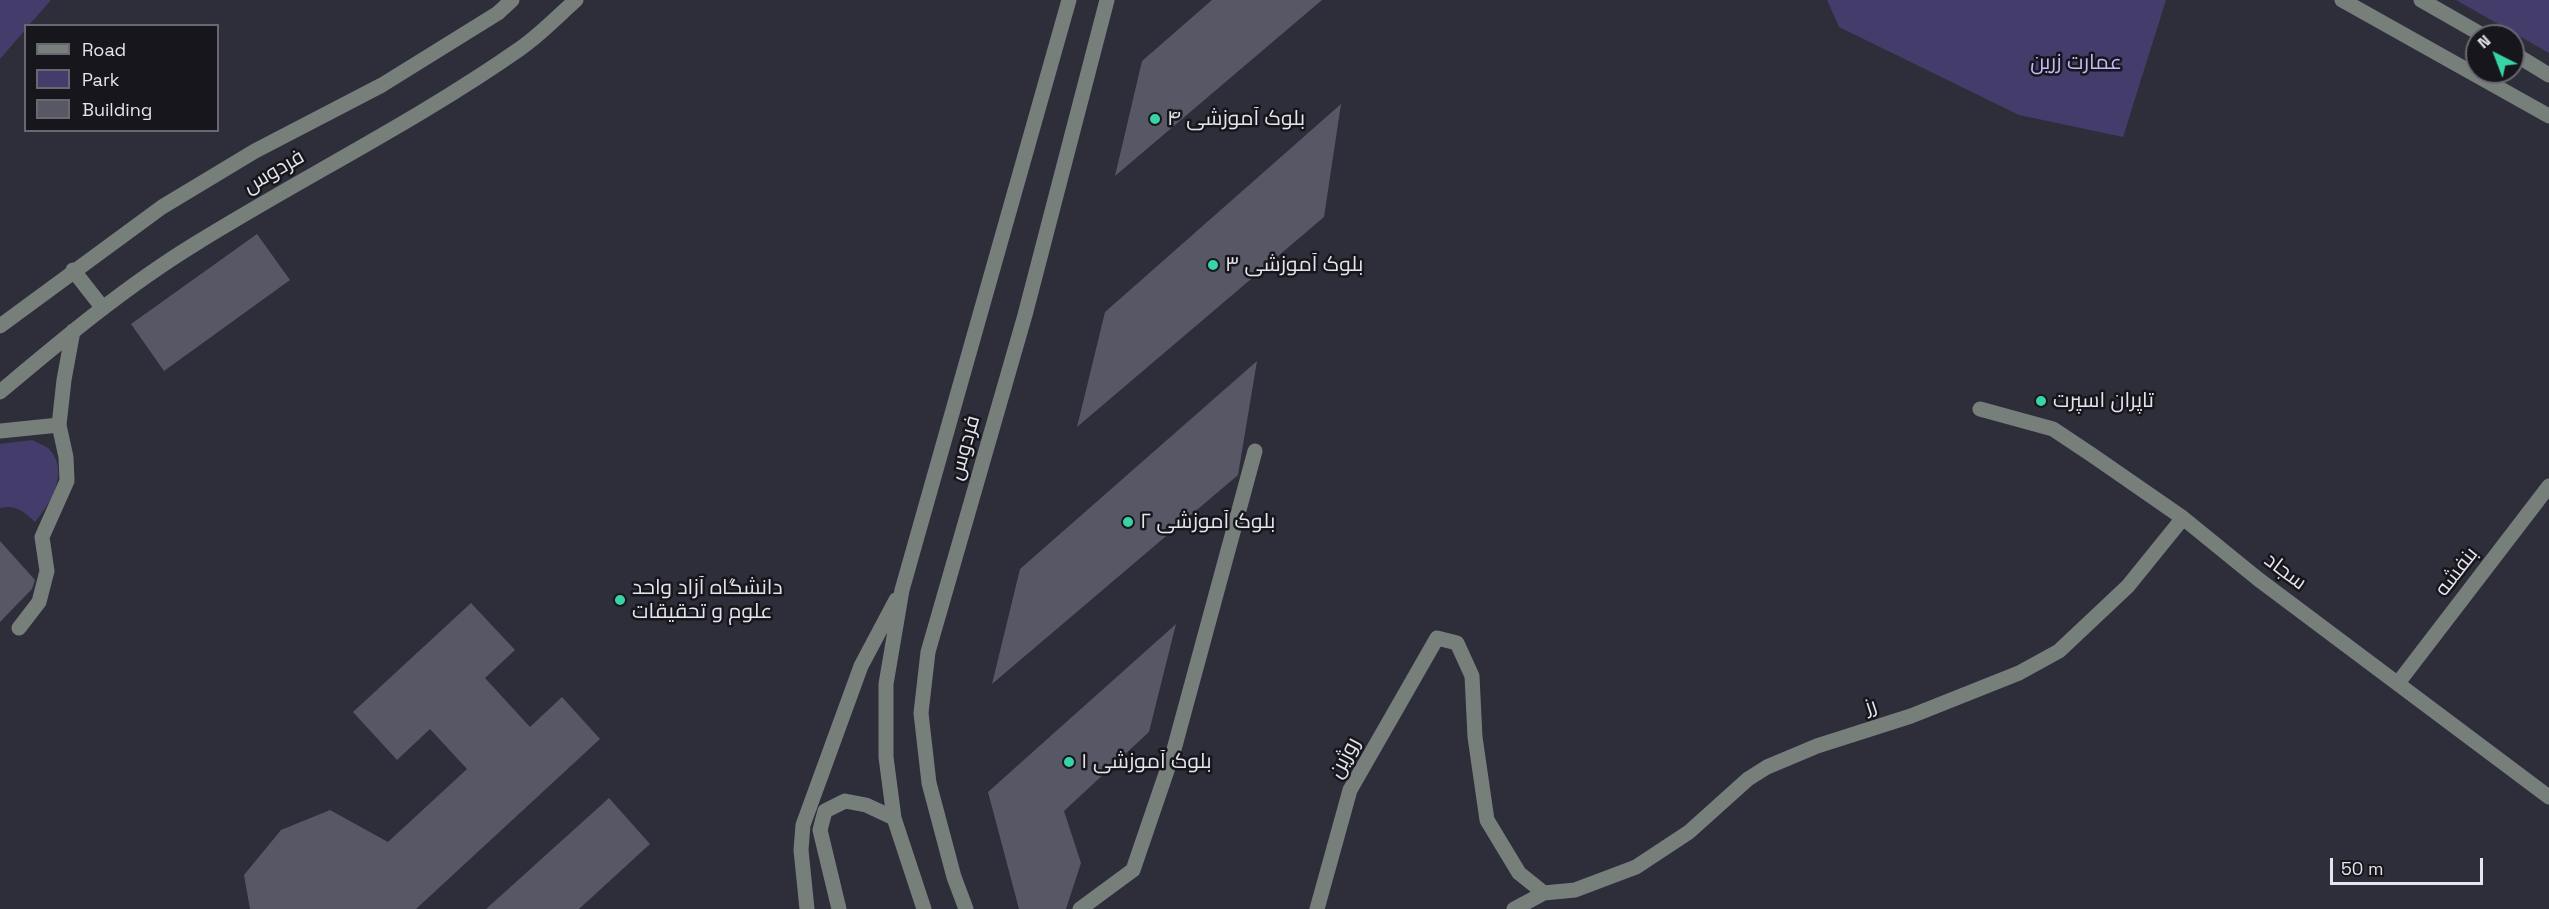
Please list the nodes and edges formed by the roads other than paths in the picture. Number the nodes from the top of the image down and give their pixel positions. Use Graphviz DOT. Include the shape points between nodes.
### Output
graph roads {
  1 [pos="512,0"];
  2 [pos="576,0"];
  3 [pos="1069,0"];
  4 [pos="1107,0"];
  5 [pos="2342,0"];
  6 [pos="2421,0"];
  7 [pos="2465,25"];
  8 [pos="2525,60"];
  9 [pos="2549,75"];
  10 [pos="2549,116"];
  11 [pos="73,270"];
  12 [pos="102,307"];
  13 [pos="0,326"];
  14 [pos="73,331"];
  15 [pos="0,392"];
  16 [pos="1980,409"];
  17 [pos="59,425"];
  18 [pos="0,431"];
  19 [pos="1255,451"];
  20 [pos="2549,486"];
  21 [pos="2183,518"];
  22 [pos="902,590"];
  23 [pos="19,628"];
  24 [pos="2398,683"];
  25 [pos="2549,797"];
  26 [pos="894,818"];
  27 [pos="1544,893"];
  28 [pos="807,909"];
  29 [pos="839,909"];
  30 [pos="924,909"];
  31 [pos="966,909"];
  32 [pos="1080,909"];
  33 [pos="1317,909"];
  34 [pos="1514,909"];
  1 -- 11 [label="street, فردوس" via="498,13 382,85 255,151 171,202"];
  2 -- 12 [label="street, فردوس" via="523,46 396,128 286,188 192,246"];
  3 -- 22 [label="street, فردوس"];
  4 -- 31 [label="street, فردوس" via="1025,315 928,652 921,713 929,783"];
  5 -- 10 [label="street"];
  6 -- 7 [label="street"];
  8 -- 9 [label="street"];
  11 -- 12 [label="street"];
  11 -- 13 [label="street, فردوس"];
  12 -- 14 [label="street, فردوس"];
  14 -- 15 [label="street, فردوس"];
  14 -- 17 [label="street"];
  16 -- 21 [label="street, سجاد" via="2053,429"];
  17 -- 18 [label="street"];
  17 -- 23 [label="street" via="67,481 42,537 47,571 39,602"];
  19 -- 32 [label="street" via="1173,753 1133,870"];
  20 -- 24 [label="street, بنفشه"];
  21 -- 24 [label="street, سجاد"];
  21 -- 27 [label="street, رز" via="2128,586 2059,651 1999,681 1911,716 1817,746 1767,767 1689,832 1636,867 1575,890"];
  22 -- 26 [label="street, فردوس" via="886,684 886,757"];
  22 -- 28 [label="street" via="861,666 802,825"];
  24 -- 25 [label="street, سجاد"];
  26 -- 29 [label="street" via="866,805 845,801 825,811 820,830"];
  26 -- 30 [label="street, فردوس"];
  27 -- 33 [label="street, روژین" via="1519,873 1487,820 1475,737 1472,676 1457,643 1437,639 1350,790"];
  27 -- 34 [label="street"];
}
